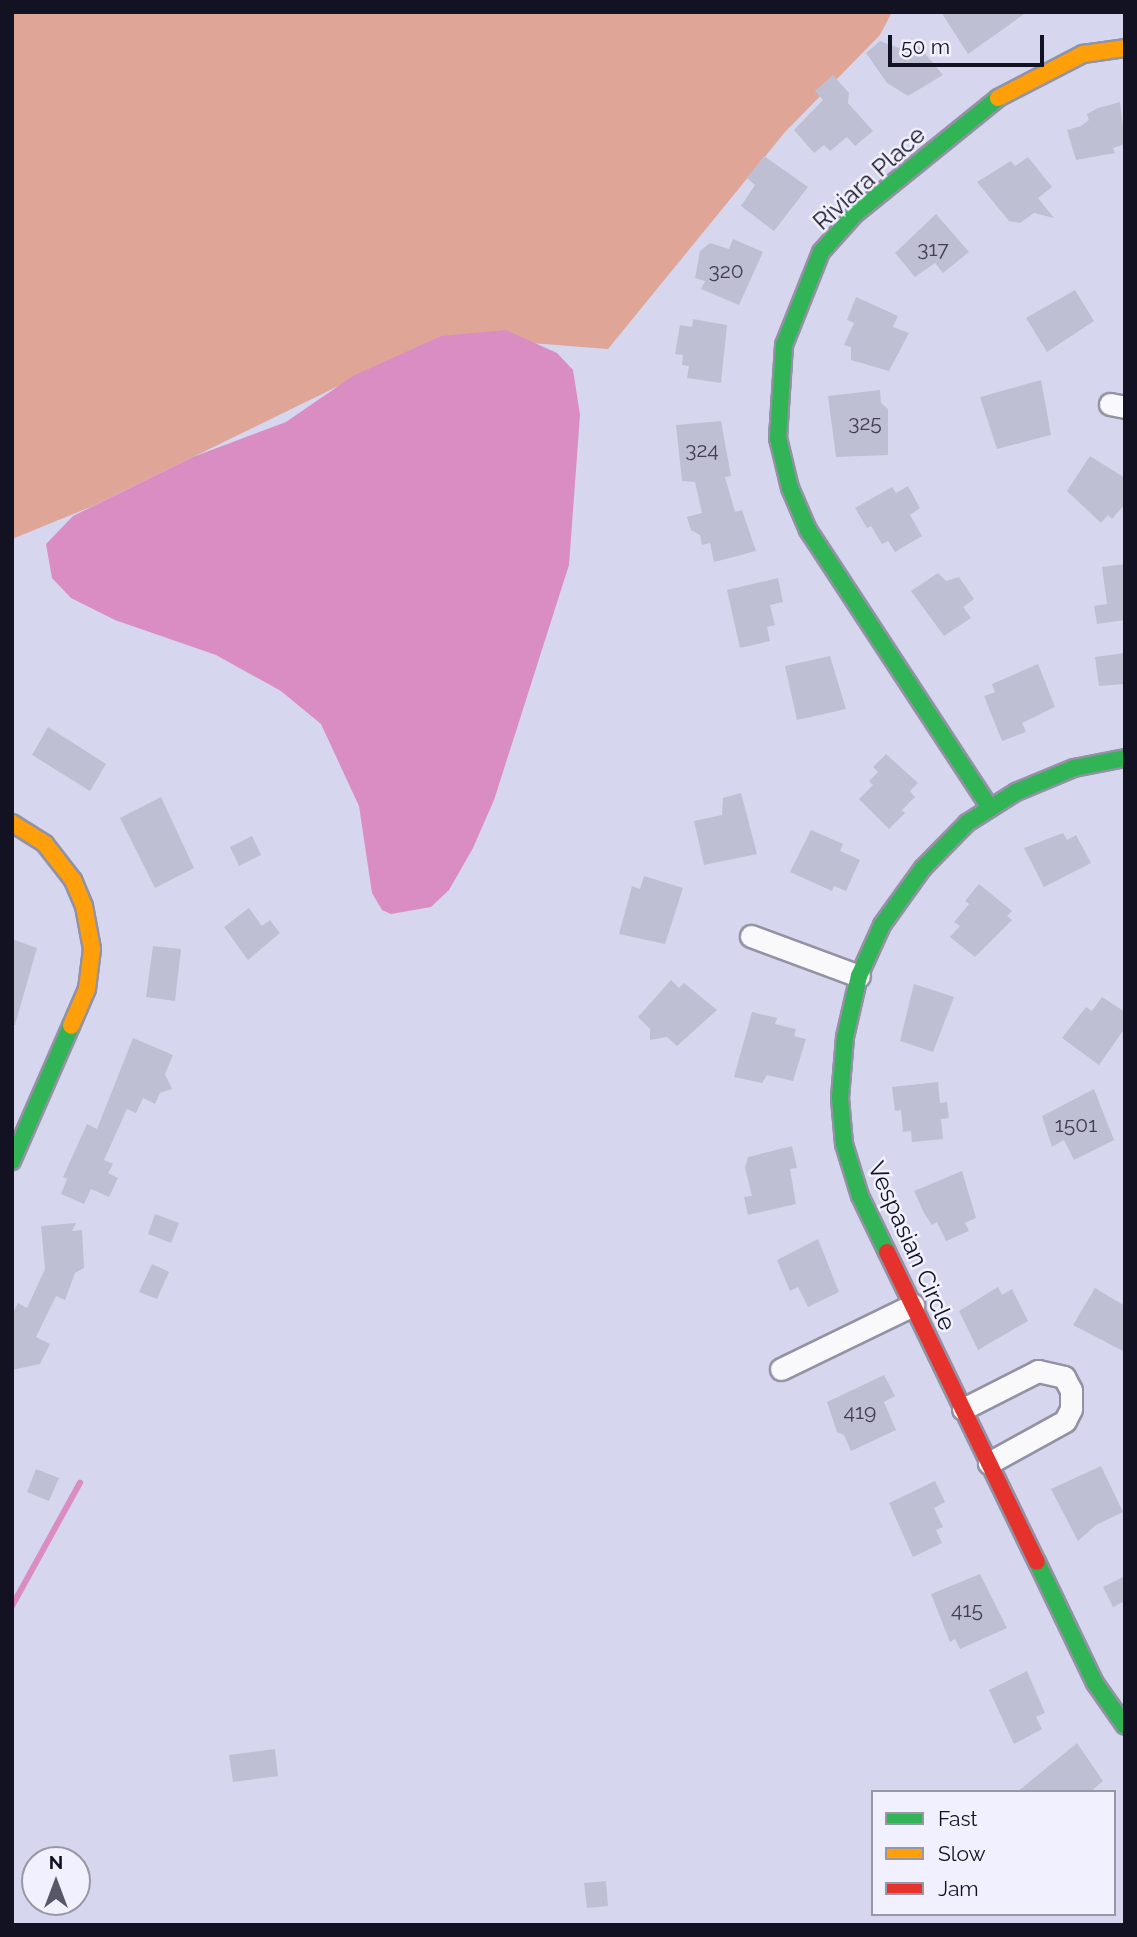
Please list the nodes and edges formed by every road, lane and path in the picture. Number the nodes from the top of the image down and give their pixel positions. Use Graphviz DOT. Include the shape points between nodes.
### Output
graph roads {
  1 [pos="1125,48"];
  2 [pos="1125,758"];
  3 [pos="990,808"];
  4 [pos="12,823"];
  5 [pos="751,936"];
  6 [pos="859,976"];
  7 [pos="12,1161"];
  8 [pos="913,1305"];
  9 [pos="781,1369"];
  10 [pos="963,1409"];
  11 [pos="989,1463"];
  12 [pos="1125,1726"];
  1 -- 3 [label="street, Riviara Place" via="1083,54 1010,88 855,214 821,252 784,345 778,438 790,488 808,530"];
  2 -- 3 [label="street, Vespasian Circle" via="1074,768"];
  3 -- 6 [label="street, Vespasian Circle" via="967,823 923,868 882,925"];
  4 -- 7 [label="street" via="45,845 73,880 84,906 92,949 87,989"];
  5 -- 6 [label="street"];
  6 -- 8 [label="street, Vespasian Circle" via="845,1037 840,1098 844,1144 860,1196"];
  8 -- 9 [label="street"];
  8 -- 10 [label="street, Vespasian Circle"];
  10 -- 11 [label="street, Vespasian Circle"];
  10 -- 11 [label="street" via="1038,1371 1064,1377 1071,1390 1072,1409 1065,1421"];
  11 -- 12 [label="street, Vespasian Circle" via="1095,1683"];
}
